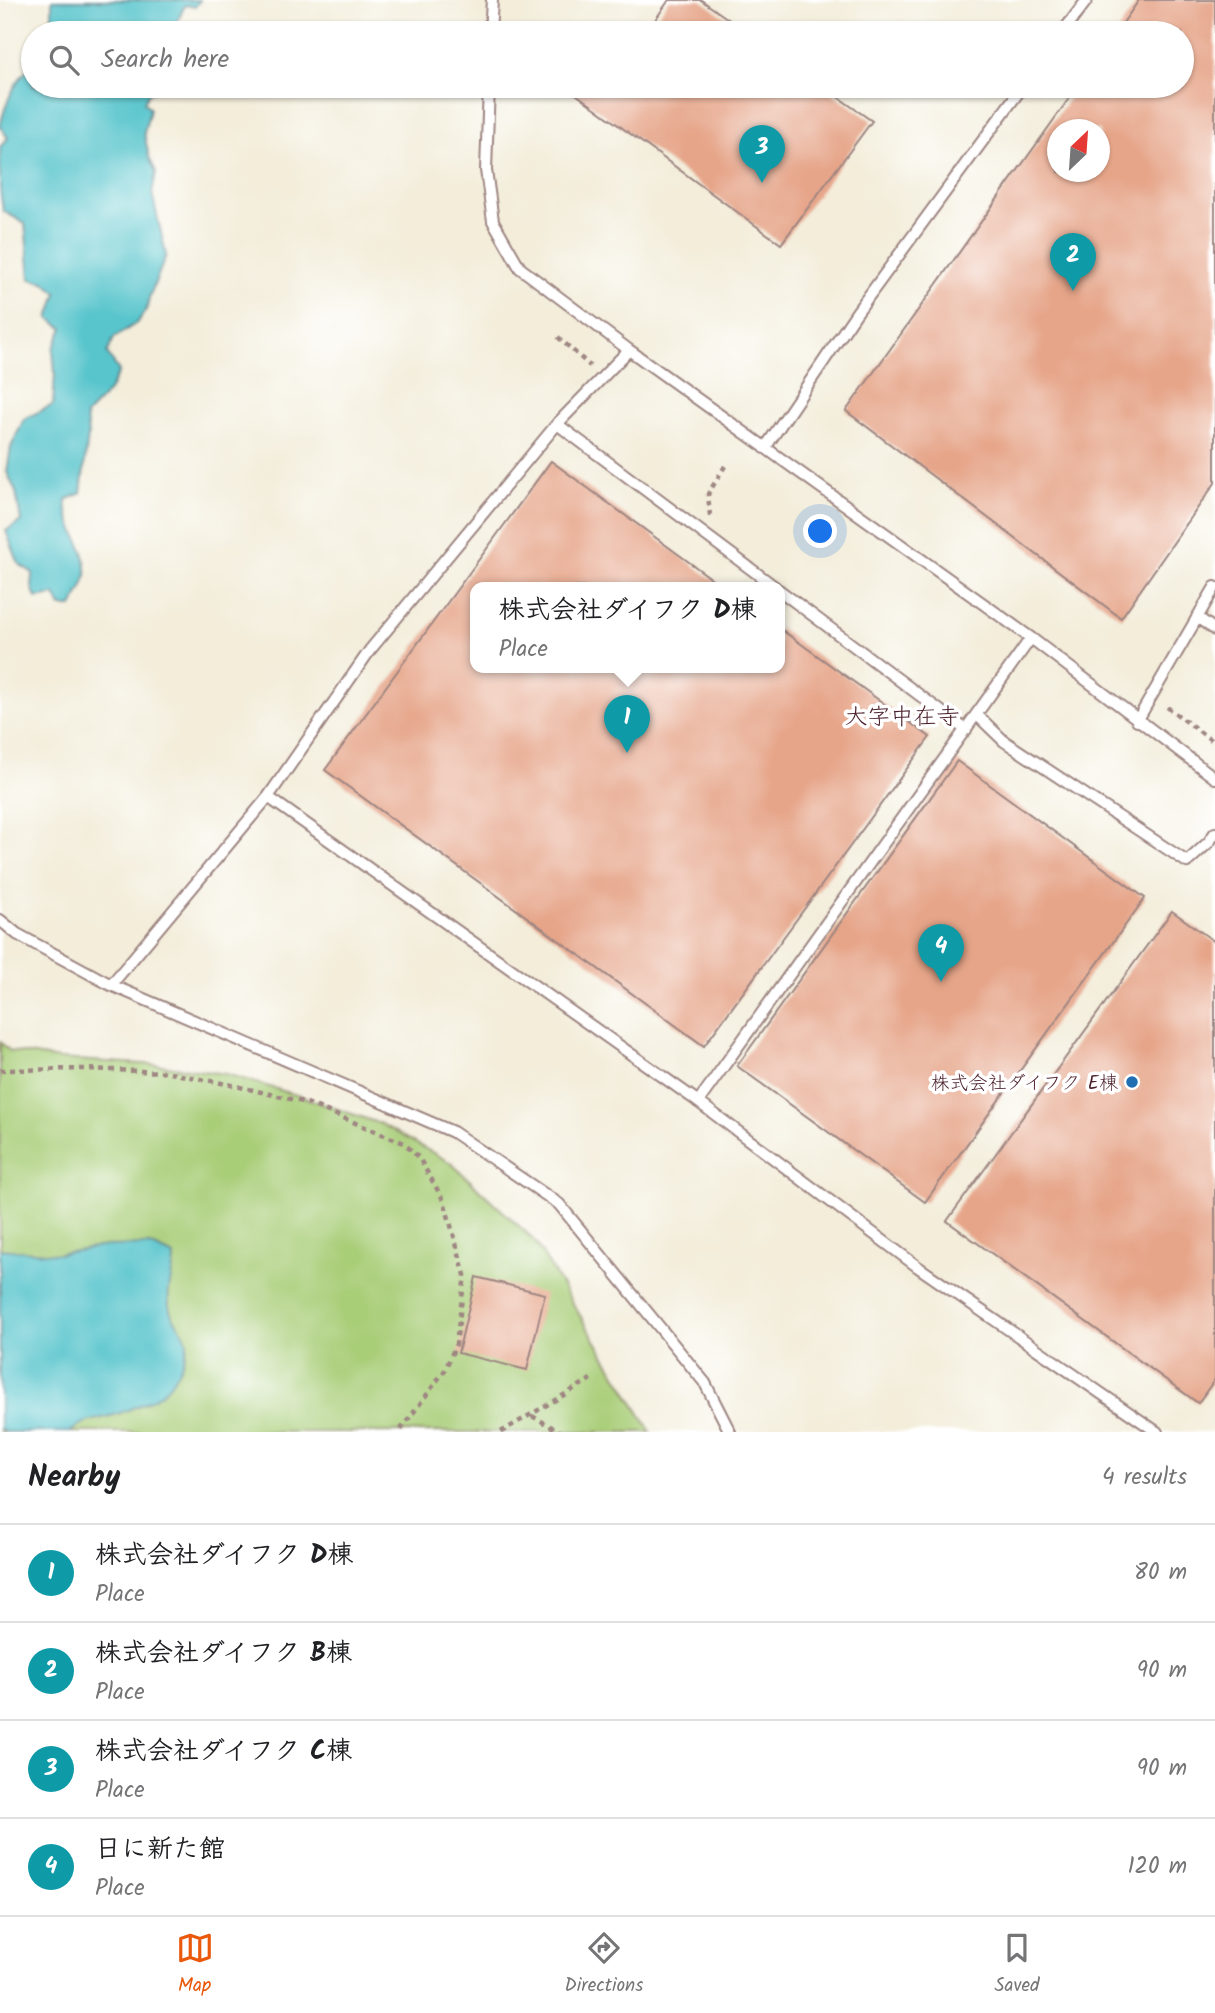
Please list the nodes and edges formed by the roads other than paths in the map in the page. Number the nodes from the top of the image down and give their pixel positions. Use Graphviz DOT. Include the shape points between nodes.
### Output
graph roads {
  1 [pos="492,0"];
  2 [pos="1087,0"];
  3 [pos="491,21"];
  4 [pos="1071,21"];
  5 [pos="489,98"];
  6 [pos="1014,98"];
  7 [pos="629,350"];
  8 [pos="557,424"];
  9 [pos="765,448"];
  10 [pos="768,582"];
  11 [pos="1215,587"];
  12 [pos="785,594"];
  13 [pos="1197,617"];
  14 [pos="1215,629"];
  15 [pos="1031,638"];
  16 [pos="976,715"];
  17 [pos="1137,720"];
  18 [pos="966,730"];
  19 [pos="1215,778"];
  20 [pos="268,797"];
  21 [pos="1215,833"];
  22 [pos="0,920"];
  23 [pos="111,985"];
  24 [pos="698,1102"];
  25 [pos="730,1432"];
  26 [pos="1157,1432"];
  1 -- 3 [label="lane"];
  2 -- 4 [label="lane"];
  5 -- 7 [label="lane" via="486,170 493,221 520,268"];
  6 -- 9 [label="lane" via="857,312"];
  7 -- 8 [label="lane"];
  7 -- 9 [label="lane"];
  8 -- 10 [label="lane"];
  8 -- 20 [label="lane" via="370,650"];
  9 -- 15 [label="lane"];
  11 -- 13 [label="lane"];
  12 -- 18 [label="lane"];
  13 -- 14 [label="lane"];
  13 -- 17 [label="lane"];
  15 -- 16 [label="lane"];
  15 -- 17 [label="lane"];
  16 -- 18 [label="lane"];
  16 -- 21 [label="lane" via="1004,741 1187,862"];
  17 -- 19 [label="lane"];
  18 -- 24 [label="lane"];
  20 -- 23 [label="lane"];
  20 -- 24 [label="lane"];
  22 -- 23 [label="lane"];
  23 -- 25 [label="lane" via="453,1132 559,1204 705,1383"];
  24 -- 26 [label="lane" via="918,1267"];
}
